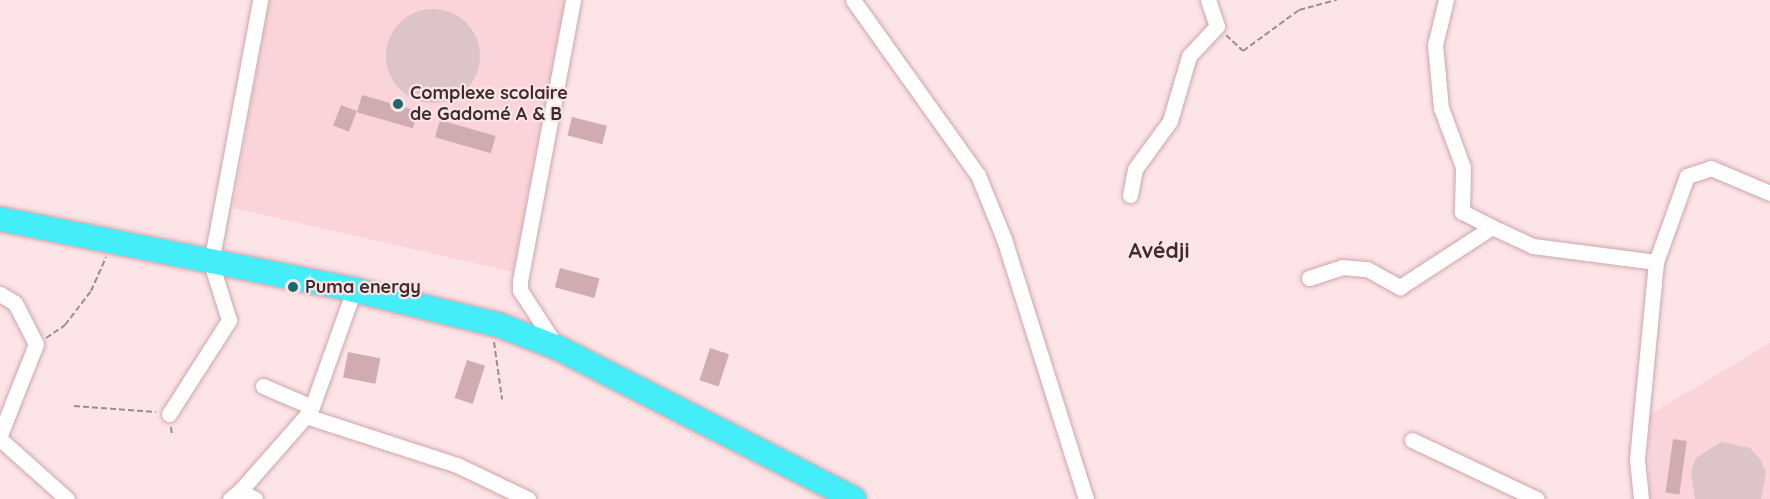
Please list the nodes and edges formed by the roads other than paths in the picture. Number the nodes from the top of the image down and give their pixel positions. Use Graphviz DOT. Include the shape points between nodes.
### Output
graph roads {
  1 [pos="260,0"];
  2 [pos="573,0"];
  3 [pos="853,0"];
  4 [pos="1208,0"];
  5 [pos="1446,0"];
  6 [pos="1770,193"];
  7 [pos="1130,195"];
  8 [pos="0,219"];
  9 [pos="1492,226"];
  10 [pos="1656,262"];
  11 [pos="211,263"];
  12 [pos="1309,278"];
  13 [pos="354,290"];
  14 [pos="0,294"];
  15 [pos="558,348"];
  16 [pos="263,386"];
  17 [pos="309,411"];
  18 [pos="169,414"];
  19 [pos="0,437"];
  20 [pos="1412,440"];
  21 [pos="235,495"];
  22 [pos="67,499"];
  23 [pos="255,499"];
  24 [pos="528,499"];
  25 [pos="854,499"];
  26 [pos="1086,499"];
  27 [pos="1537,499"];
  28 [pos="1641,499"];
  1 -- 11 [label="street"];
  2 -- 15 [label="street" via="520,280"];
  3 -- 26 [label="street" via="961,148 988,197"];
  4 -- 7 [label="street" via="1217,26 1189,56 1170,121 1135,169"];
  5 -- 9 [label="street" via="1435,45 1441,108 1463,167 1462,212"];
  6 -- 10 [label="street" via="1732,173 1695,170 1687,176"];
  8 -- 11 [label="highway"];
  9 -- 10 [label="street" via="1533,246"];
  9 -- 12 [label="street" via="1400,287 1367,269 1342,267"];
  10 -- 28 [label="street" via="1637,459"];
  11 -- 13 [label="highway"];
  11 -- 18 [label="street" via="227,326"];
  13 -- 15 [label="highway" via="499,325"];
  13 -- 17 [label="street"];
  14 -- 19 [label="street" via="15,303 36,344"];
  15 -- 25 [label="highway"];
  16 -- 17 [label="street"];
  17 -- 21 [label="street"];
  17 -- 24 [label="street" via="457,465"];
  19 -- 22 [label="street"];
  20 -- 27 [label="street"];
  21 -- 23 [label="street"];
}
